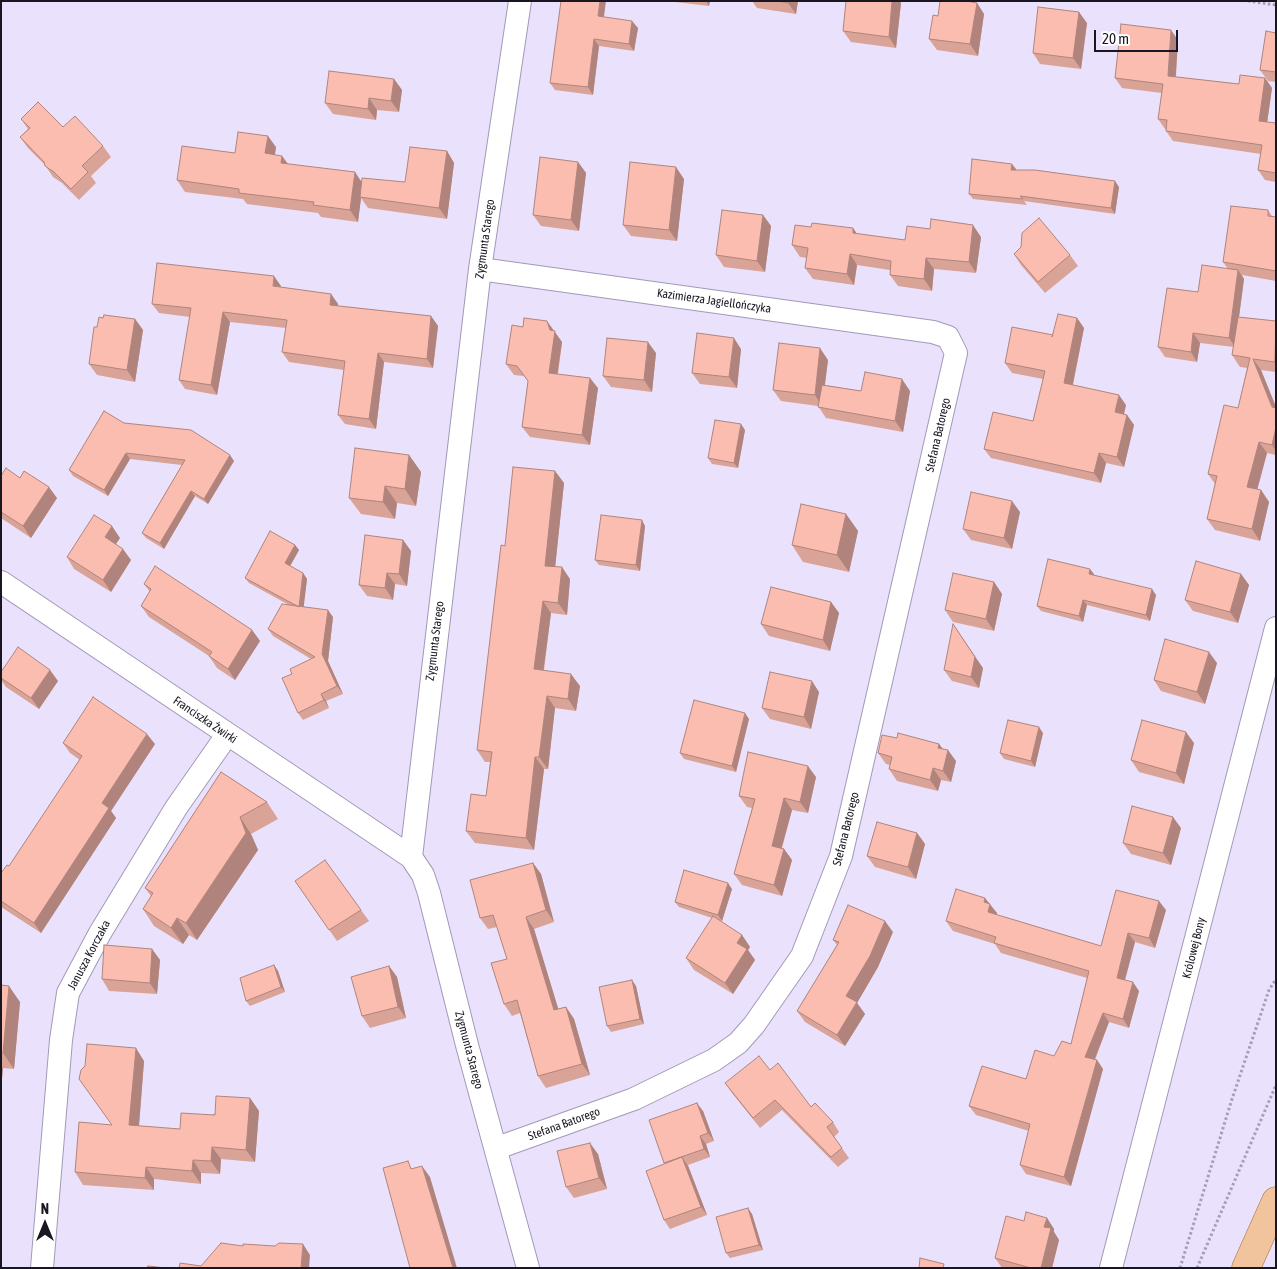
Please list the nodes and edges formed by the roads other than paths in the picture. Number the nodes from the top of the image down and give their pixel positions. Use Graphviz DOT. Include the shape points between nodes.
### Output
graph roads {
  1 [pos="520,1"];
  2 [pos="480,269"];
  3 [pos="948,337"];
  4 [pos="1,582"];
  5 [pos="1276,628"];
  6 [pos="227,735"];
  7 [pos="411,857"];
  8 [pos="497,1148"];
  9 [pos="1276,1201"];
  10 [pos="42,1268"];
  11 [pos="528,1268"];
  12 [pos="1111,1268"];
  13 [pos="1246,1268"];
  1 -- 2 [label="street, Zygmunta Starego"];
  2 -- 3 [label="street, Kazimierza Jagiellończyka" via="933,332"];
  2 -- 7 [label="street, Zygmunta Starego"];
  3 -- 8 [label="street, Stefana Batorego" via="956,354 841,856 802,956 754,1025 738,1043 714,1060 634,1098"];
  4 -- 6 [label="street, Franciszka Żwirki"];
  5 -- 12 [label="street, Królowej Bony"];
  6 -- 7 [label="street, Franciszka Żwirki"];
  6 -- 10 [label="street, Janusza Korczaka" via="176,808 100,932 68,993 61,1040"];
  7 -- 8 [label="street, Zygmunta Starego" via="429,893"];
  8 -- 11 [label="street, Zygmunta Starego"];
  9 -- 13 [label="main road"];
}
